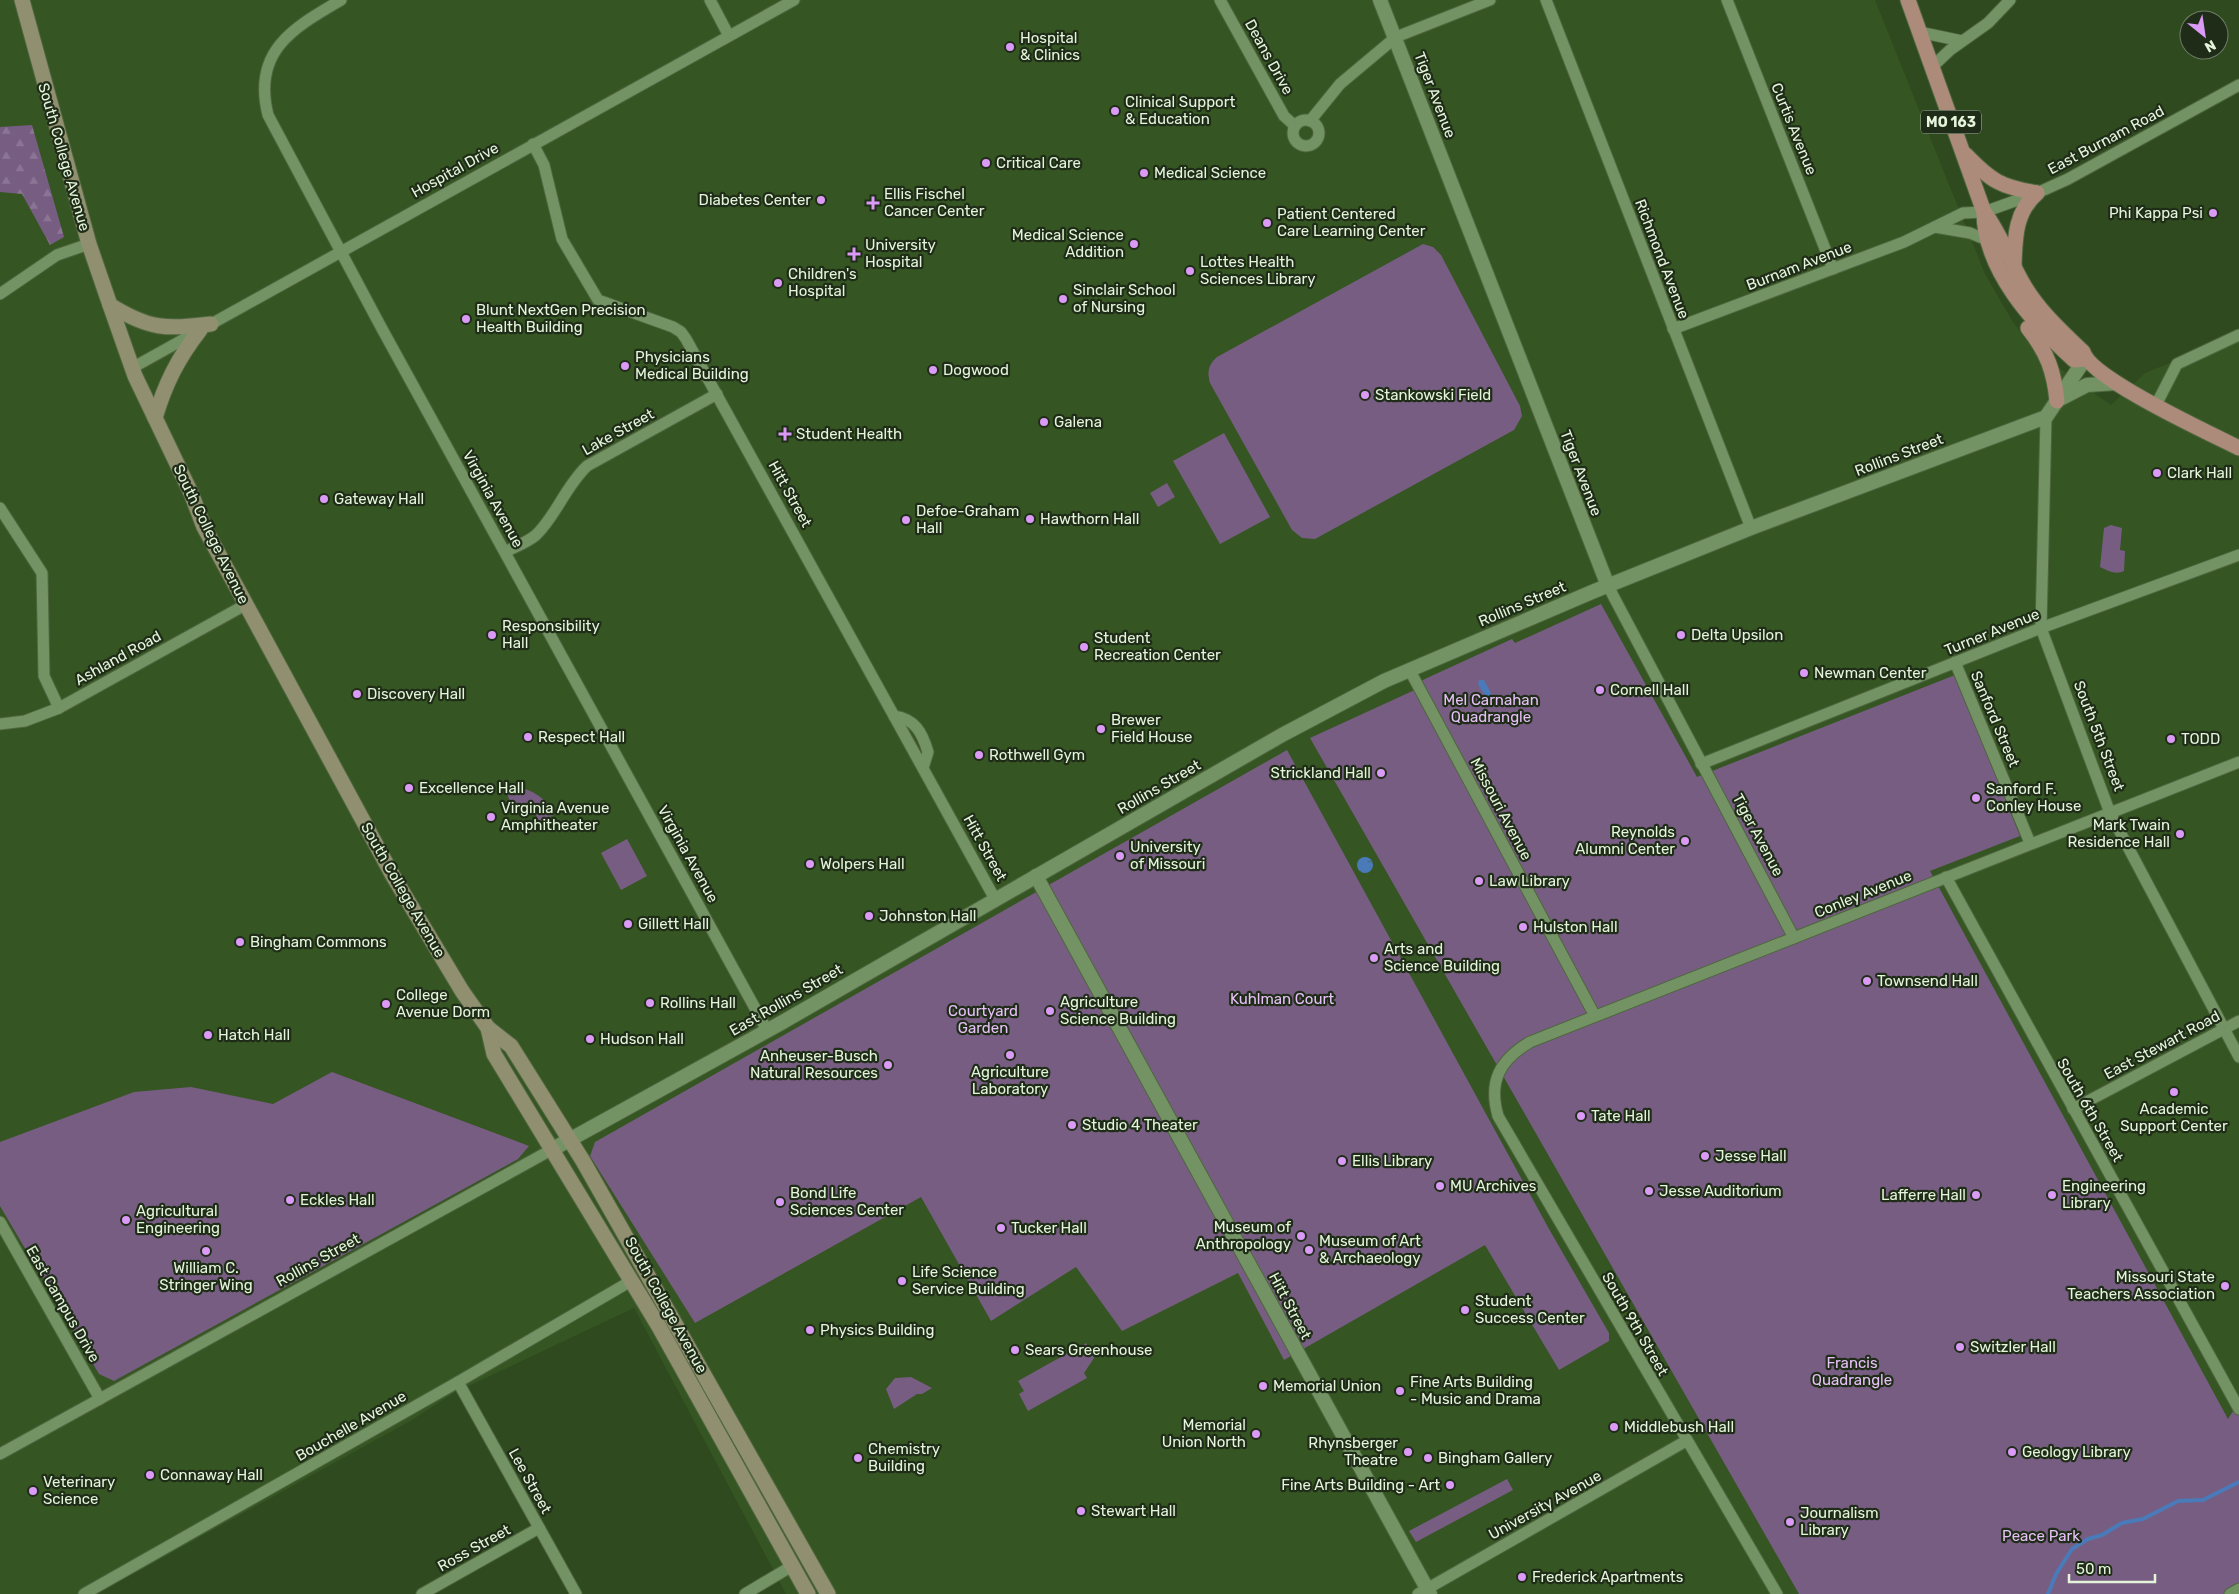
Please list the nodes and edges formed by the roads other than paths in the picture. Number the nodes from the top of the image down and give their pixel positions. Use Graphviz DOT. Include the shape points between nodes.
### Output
graph roads {
  1 [pos="22,0"];
  2 [pos="341,0"];
  3 [pos="710,0"];
  4 [pos="794,0"];
  5 [pos="1220,0"];
  6 [pos="1380,0"];
  7 [pos="1490,0"];
  8 [pos="1546,0"];
  9 [pos="1726,0"];
  10 [pos="1908,0"];
  11 [pos="2010,0"];
  12 [pos="1919,32"];
  13 [pos="729,36"];
  14 [pos="1396,37"];
  15 [pos="1962,41"];
  16 [pos="1932,67"];
  17 [pos="2239,85"];
  18 [pos="1310,121"];
  19 [pos="1295,126"];
  20 [pos="533,144"];
  21 [pos="1962,151"];
  22 [pos="2037,193"];
  23 [pos="1984,212"];
  24 [pos="1935,227"];
  25 [pos="1987,240"];
  26 [pos="89,244"];
  27 [pos="340,251"];
  28 [pos="1833,270"];
  29 [pos="2009,272"];
  30 [pos="0,294"];
  31 [pos="110,305"];
  32 [pos="206,327"];
  33 [pos="1673,329"];
  34 [pos="2239,335"];
  35 [pos="2085,360"];
  36 [pos="132,368"];
  37 [pos="2117,383"];
  38 [pos="717,394"];
  39 [pos="2057,401"];
  40 [pos="2156,405"];
  41 [pos="155,418"];
  42 [pos="2046,418"];
  43 [pos="2239,448"];
  44 [pos="0,508"];
  45 [pos="1751,528"];
  46 [pos="505,552"];
  47 [pos="2239,555"];
  48 [pos="1608,586"];
  49 [pos="245,605"];
  50 [pos="2041,628"];
  51 [pos="1955,662"];
  52 [pos="1409,669"];
  53 [pos="59,708"];
  54 [pos="0,724"];
  55 [pos="2239,762"];
  56 [pos="1702,764"];
  57 [pos="2110,813"];
  58 [pos="2030,843"];
  59 [pos="1036,876"];
  60 [pos="1946,877"];
  61 [pos="995,899"];
  62 [pos="1794,938"];
  63 [pos="1595,1016"];
  64 [pos="2239,1020"];
  65 [pos="488,1028"];
  66 [pos="2224,1029"];
  67 [pos="767,1030"];
  68 [pos="2239,1058"];
  69 [pos="1504,1063"];
  70 [pos="2073,1109"];
  71 [pos="569,1139"];
  72 [pos="550,1150"];
  73 [pos="0,1222"];
  74 [pos="631,1280"];
  75 [pos="458,1382"];
  76 [pos="100,1399"];
  77 [pos="2239,1409"];
  78 [pos="1686,1441"];
  79 [pos="0,1454"];
  80 [pos="539,1528"];
  81 [pos="792,1566"];
  82 [pos="2239,1589"];
  83 [pos="1425,1592"];
  84 [pos="84,1594"];
  85 [pos="422,1594"];
  86 [pos="576,1594"];
  87 [pos="745,1594"];
  88 [pos="808,1594"];
  89 [pos="828,1594"];
  90 [pos="1777,1594"];
  91 [pos="2230,1594"];
  1 -- 26 [label="main road, South College Avenue"];
  2 -- 27 [label="street, Virginia Avenue" via="303,22 283,39 271,57 263,95 276,132"];
  3 -- 13 [label="street"];
  4 -- 13 [label="street, Hospital Drive"];
  5 -- 19 [label="street, Deans Drive" via="1284,116"];
  6 -- 14 [label="street, Tiger Avenue"];
  7 -- 14 [label="street"];
  8 -- 33 [label="street, Richmond Avenue"];
  9 -- 28 [label="street, Curtis Avenue"];
  10 -- 12 [label="main road, MO 163"];
  11 -- 15 [label="street" via="1988,23"];
  12 -- 15 [label="street"];
  12 -- 16 [label="main road, MO 163"];
  13 -- 20 [label="street, Hospital Drive"];
  14 -- 18 [label="street" via="1340,84"];
  14 -- 48 [label="street, Tiger Avenue"];
  15 -- 16 [label="street"];
  16 -- 21 [label="main road, MO 163"];
  17 -- 22 [label="street, East Burnam Road"];
  18 -- 19 [label="street" via="1301,121"];
  18 -- 19 [label="street" via="1318,133 1316,140 1309,145 1295,140"];
  20 -- 27 [label="street, Hospital Drive"];
  20 -- 38 [label="street, Hitt Street" via="544,165 562,239 598,300 681,332"];
  21 -- 22 [label="main road" via="1999,184"];
  21 -- 23 [label="main road, MO 163"];
  22 -- 23 [label="street, East Burnam Road"];
  22 -- 29 [label="main road" via="2025,205 2019,220"];
  23 -- 24 [label="street, Burnam Avenue" via="1963,213"];
  23 -- 25 [label="main road, MO 163"];
  23 -- 29 [label="main road, MO 163" via="1996,227"];
  24 -- 25 [label="street" via="1970,233"];
  24 -- 28 [label="street, Burnam Avenue"];
  25 -- 29 [label="main road, MO 163"];
  26 -- 30 [label="street" via="57,254"];
  26 -- 31 [label="main road, South College Avenue"];
  27 -- 32 [label="street, Hospital Drive"];
  27 -- 46 [label="street, Virginia Avenue"];
  28 -- 33 [label="street, Burnam Avenue"];
  29 -- 35 [label="main road, MO 163" via="2082,352"];
  29 -- 39 [label="main road" via="2005,297 2045,350 2055,380"];
  31 -- 32 [label="main road" via="136,320 158,327"];
  31 -- 36 [label="main road, South College Avenue"];
  32 -- 36 [label="street, Hospital Drive"];
  32 -- 41 [label="main road" via="174,366"];
  33 -- 45 [label="street, Richmond Avenue"];
  34 -- 40 [label="street" via="2177,364"];
  35 -- 37 [label="main road, MO 163"];
  35 -- 39 [label="street"];
  36 -- 41 [label="main road, South College Avenue"];
  37 -- 39 [label="street" via="2086,385"];
  37 -- 40 [label="main road, MO 163"];
  38 -- 46 [label="street, Lake Street" via="586,466 572,480 545,525 534,536"];
  38 -- 61 [label="street, Hitt Street"];
  39 -- 42 [label="street"];
  40 -- 43 [label="main road, MO 163"];
  41 -- 49 [label="main road, South College Avenue" via="204,527"];
  42 -- 45 [label="street, Rollins Street"];
  42 -- 50 [label="street, South 5th Street"];
  44 -- 53 [label="street" via="42,573 44,676"];
  45 -- 48 [label="street, Rollins Street"];
  46 -- 67 [label="street, Virginia Avenue"];
  47 -- 50 [label="street, Turner Avenue"];
  48 -- 52 [label="street, Rollins Street"];
  48 -- 56 [label="street, Tiger Avenue"];
  49 -- 53 [label="street, Ashland Road"];
  49 -- 65 [label="main road, South College Avenue" via="394,876 462,991"];
  50 -- 51 [label="street, Turner Avenue"];
  50 -- 57 [label="street, South 5th Street"];
  51 -- 56 [label="street, Turner Avenue"];
  51 -- 58 [label="street, Sanford Street"];
  52 -- 59 [label="street, Rollins Street" via="1282,735"];
  52 -- 63 [label="street, Missouri Avenue"];
  53 -- 54 [label="street, Ashland Road" via="25,721"];
  55 -- 57 [label="street, Conley Avenue"];
  56 -- 62 [label="street, Tiger Avenue"];
  57 -- 58 [label="street, Conley Avenue"];
  57 -- 66 [label="street, South 5th Street"];
  58 -- 60 [label="street, Conley Avenue"];
  59 -- 61 [label="street, East Rollins Street"];
  59 -- 83 [label="street, Hitt Street"];
  60 -- 62 [label="street, Conley Avenue"];
  60 -- 70 [label="street, South 6th Street"];
  61 -- 67 [label="street, East Rollins Street"];
  62 -- 63 [label="street, Conley Avenue"];
  63 -- 69 [label="street, Conley Avenue" via="1530,1042"];
  64 -- 66 [label="street, East Stewart Road"];
  65 -- 71 [label="main road, South College Avenue" via="512,1046"];
  65 -- 72 [label="main road, South College Avenue" via="494,1054"];
  66 -- 68 [label="street, South 5th Street"];
  66 -- 70 [label="street, East Stewart Road"];
  67 -- 71 [label="street, East Rollins Street"];
  69 -- 78 [label="street, South 9th Street" via="1495,1080 1494,1101 1498,1116"];
  70 -- 77 [label="street, South 6th Street"];
  71 -- 72 [label="street, East Rollins Street"];
  71 -- 89 [label="main road, South College Avenue"];
  72 -- 74 [label="main road, South College Avenue"];
  72 -- 76 [label="street, Rollins Street"];
  73 -- 76 [label="street, East Campus Drive"];
  74 -- 75 [label="street, Bouchelle Avenue"];
  74 -- 81 [label="main road, South College Avenue"];
  75 -- 80 [label="street, Lee Street"];
  75 -- 84 [label="street, Bouchelle Avenue"];
  76 -- 79 [label="street"];
  78 -- 83 [label="street, University Avenue"];
  78 -- 90 [label="street, South 9th Street"];
  80 -- 85 [label="street, Ross Street"];
  80 -- 86 [label="street, Lee Street"];
  81 -- 87 [label="street"];
  81 -- 88 [label="main road, South College Avenue"];
  82 -- 91 [label="street"];
}
